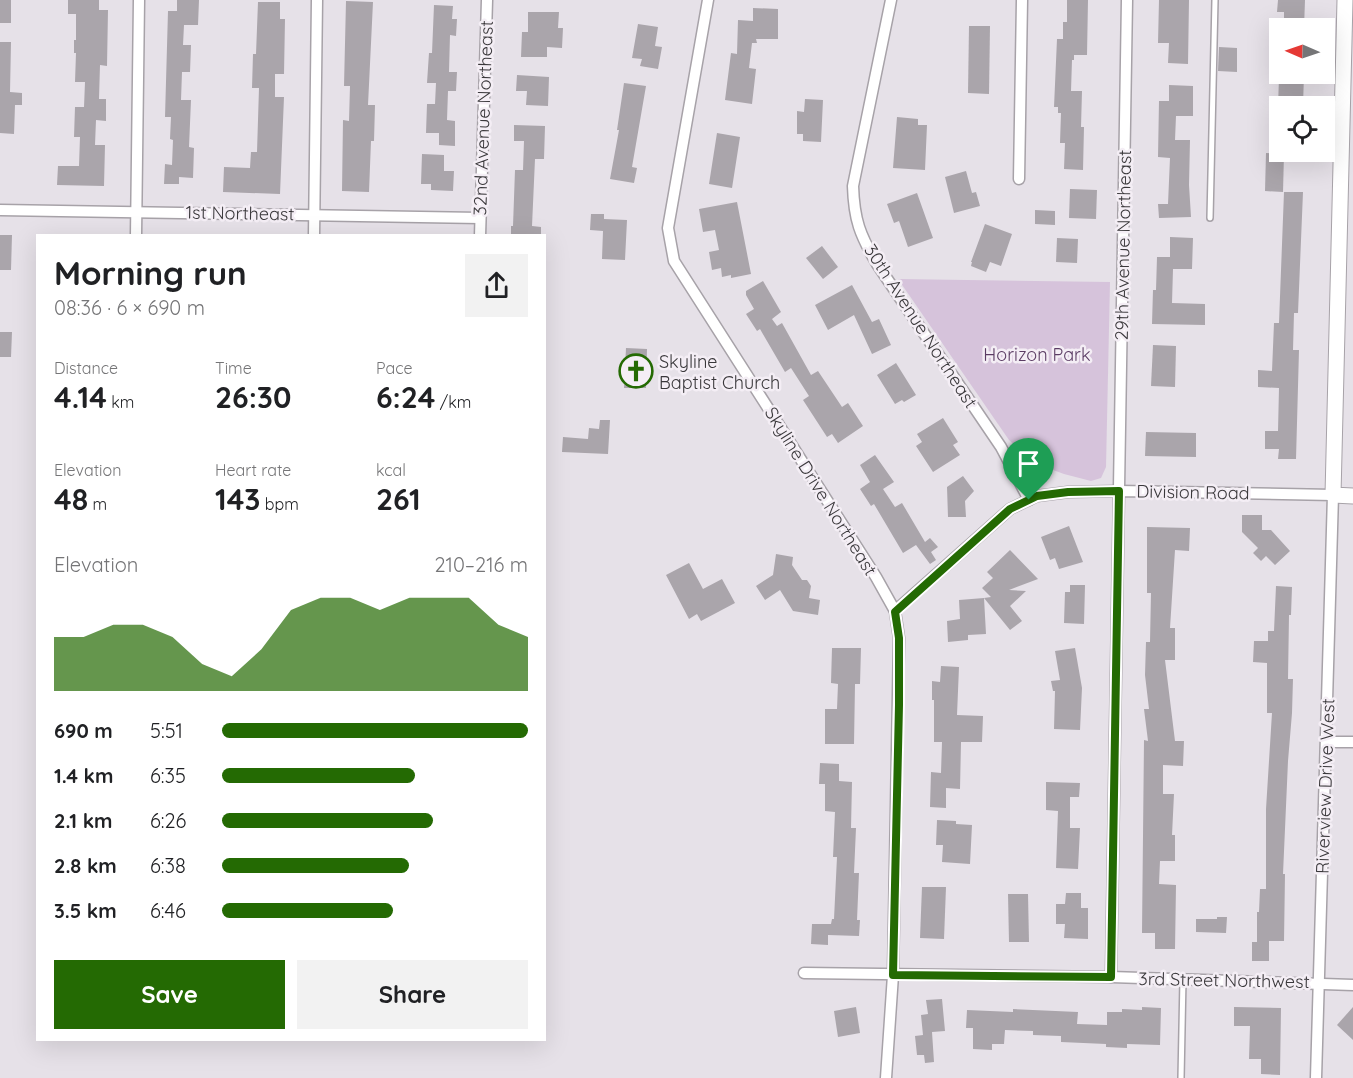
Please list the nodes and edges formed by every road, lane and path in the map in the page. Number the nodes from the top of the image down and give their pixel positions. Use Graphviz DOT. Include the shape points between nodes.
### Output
graph roads {
  1 [pos="139,0"];
  2 [pos="317,0"];
  3 [pos="486,0"];
  4 [pos="708,0"];
  5 [pos="891,0"];
  6 [pos="1022,0"];
  7 [pos="1127,0"];
  8 [pos="1215,0"];
  9 [pos="1345,0"];
  10 [pos="1348,134"];
  11 [pos="1019,179"];
  12 [pos="0,210"];
  13 [pos="137,211"];
  14 [pos="314,214"];
  15 [pos="480,218"];
  16 [pos="1210,219"];
  17 [pos="136,234"];
  18 [pos="314,234"];
  19 [pos="480,234"];
  20 [pos="1119,491"];
  21 [pos="1333,495"];
  22 [pos="1353,496"];
  23 [pos="1029,500"];
  24 [pos="895,612"];
  25 [pos="1327,742"];
  26 [pos="1353,742"];
  27 [pos="804,973"];
  28 [pos="893,975"];
  29 [pos="1111,977"];
  30 [pos="1183,979"];
  31 [pos="1320,982"];
  32 [pos="1353,985"];
  33 [pos="886,1078"];
  34 [pos="1181,1078"];
  35 [pos="1316,1078"];
  1 -- 13 [label="street"];
  2 -- 14 [label="street"];
  3 -- 15 [label="street, 32nd Avenue Northeast"];
  4 -- 24 [label="street, Skyline Drive Northeast" via="668,228 674,261"];
  5 -- 23 [label="street, 30th Avenue Northeast" via="853,186 854,212 877,264 1001,447"];
  6 -- 11 [label="street"];
  7 -- 20 [label="street, 29th Avenue Northeast"];
  8 -- 16 [label="lane"];
  9 -- 10 [label="street"];
  10 -- 21 [label="street"];
  12 -- 13 [label="street, 1st Northeast"];
  13 -- 14 [label="street, 1st Northeast"];
  13 -- 17 [label="street"];
  14 -- 15 [label="street, 1st Northeast"];
  14 -- 18 [label="street"];
  15 -- 19 [label="street, 32nd Avenue Northeast"];
  20 -- 21 [label="street, Division Road"];
  20 -- 23 [label="street, Division Road" via="1068,492"];
  20 -- 29 [label="street, 29th Avenue Northeast"];
  21 -- 22 [label="street, Division Road"];
  21 -- 25 [label="street, Riverview Drive West"];
  23 -- 24 [label="street, Division Road" via="1010,509"];
  24 -- 28 [label="street" via="899,705"];
  25 -- 26 [label="street"];
  25 -- 31 [label="street, Riverview Drive West"];
  27 -- 28 [label="street, 3rd Street Northwest"];
  28 -- 29 [label="street, 3rd Street Northwest"];
  28 -- 33 [label="street"];
  29 -- 30 [label="street, 3rd Street Northwest"];
  30 -- 31 [label="street, 3rd Street Northwest"];
  30 -- 34 [label="lane"];
  31 -- 32 [label="street, 3rd Street Northwest"];
  31 -- 35 [label="street, Riverview Drive West"];
}
